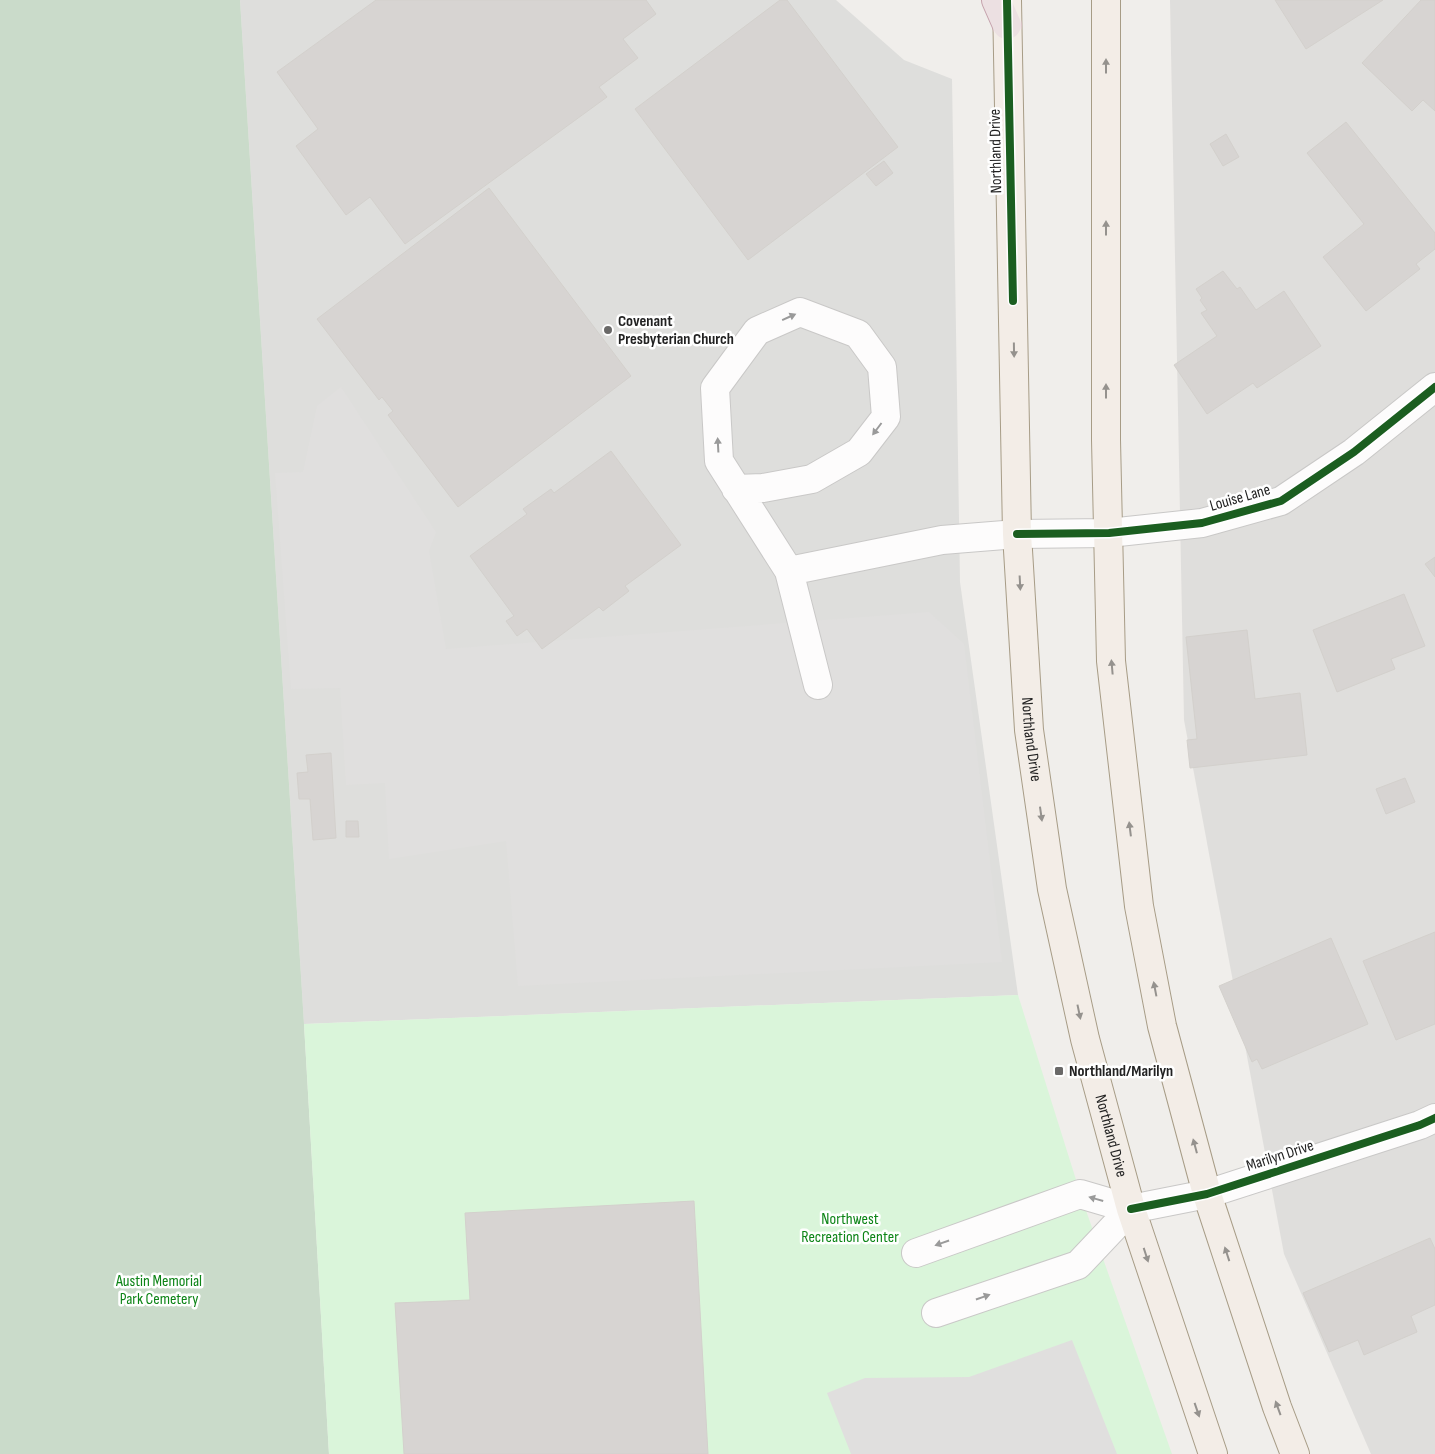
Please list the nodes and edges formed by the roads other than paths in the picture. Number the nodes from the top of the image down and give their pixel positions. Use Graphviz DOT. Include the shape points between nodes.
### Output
graph roads {
  1 [pos="996,0"];
  2 [pos="1106,0"];
  3 [pos="1007,12"];
  4 [pos="1435,387"];
  5 [pos="736,489"];
  6 [pos="1108,533"];
  7 [pos="1017,534"];
  8 [pos="789,571"];
  9 [pos="818,685"];
  10 [pos="1435,1118"];
  11 [pos="1208,1194"];
  12 [pos="1131,1209"];
  13 [pos="916,1252"];
  14 [pos="936,1313"];
  15 [pos="1213,1454"];
  16 [pos="1295,1454"];
  1 -- 3 [label="highway"];
  6 -- 2 [label="main road, one-way"];
  3 -- 7 [label="main road, Northland Drive, one-way"];
  4 -- 6 [label="street, Louise Lane" via="1354,452 1281,501 1202,523"];
  5 -- 5 [label="street, one-way" via="718,461 715,388 757,331 800,312 858,334 882,367 886,417 859,452 812,479 763,488"];
  5 -- 8 [label="street"];
  6 -- 7 [label="street, Louise Lane"];
  11 -- 6 [label="main road, one-way" via="1162,1026 1139,906 1111,661"];
  7 -- 8 [label="street, Louise Lane" via="942,540"];
  7 -- 12 [label="main road, Northland Drive, one-way" via="1029,730 1052,889 1084,1039"];
  8 -- 9 [label="street"];
  10 -- 11 [label="street, Marilyn Drive"];
  11 -- 12 [label="street, Marilyn Drive"];
  16 -- 11 [label="main road, one-way"];
  12 -- 13 [label="street, one-way" via="1080,1194"];
  14 -- 12 [label="street, one-way" via="1078,1265"];
  12 -- 15 [label="main road, Northland Drive, one-way"];
}
